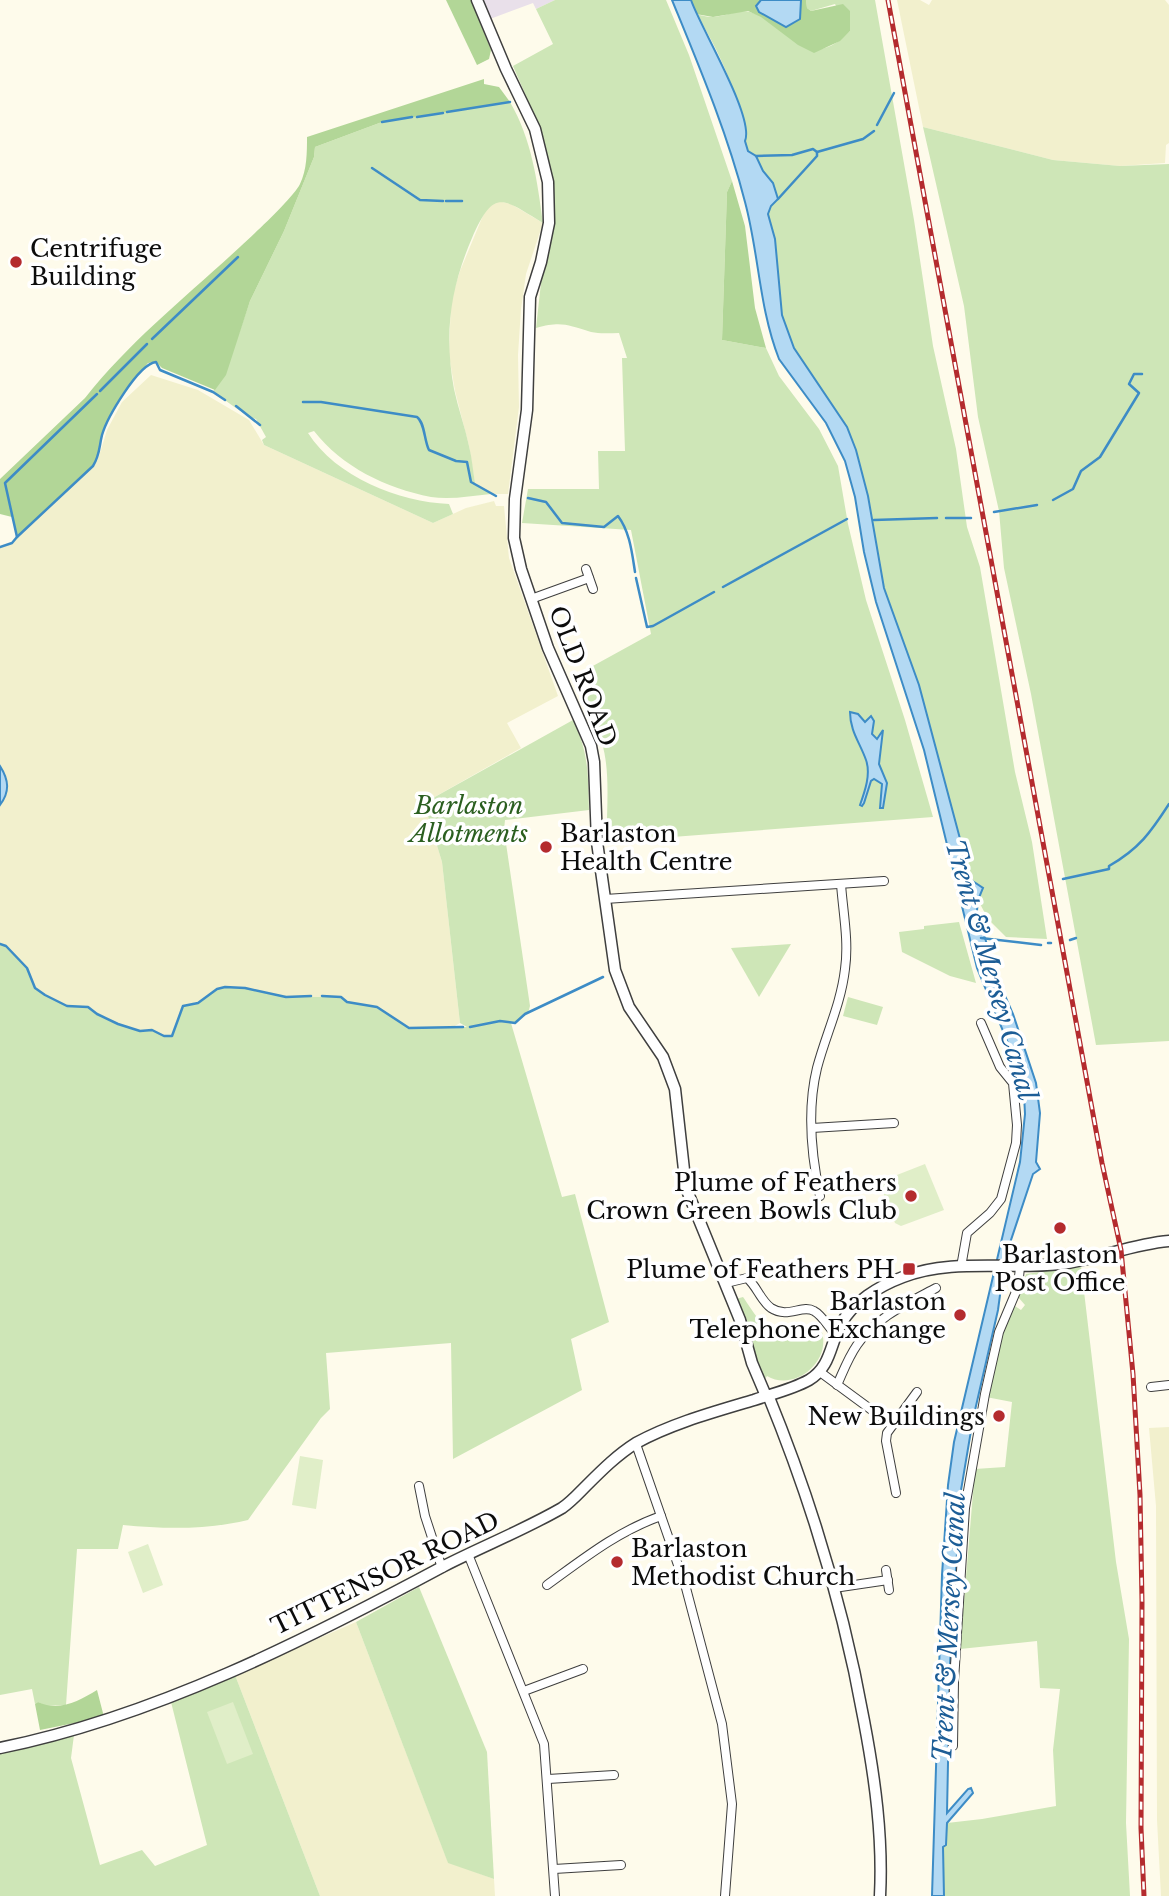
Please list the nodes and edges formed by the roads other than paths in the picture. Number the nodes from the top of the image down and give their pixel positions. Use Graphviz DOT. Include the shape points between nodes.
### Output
graph roads {
  1 [pos="477,0"];
  2 [pos="593,589"];
  3 [pos="531,599"];
  4 [pos="884,881"];
  5 [pos="841,884"];
  6 [pos="605,899"];
  7 [pos="981,1023"];
  8 [pos="894,1123"];
  9 [pos="812,1128"];
  10 [pos="821,1196"];
  11 [pos="1169,1241"];
  12 [pos="961,1267"];
  13 [pos="1020,1267"];
  14 [pos="726,1283"];
  15 [pos="936,1288"];
  16 [pos="836,1335"];
  17 [pos="820,1372"];
  18 [pos="837,1385"];
  19 [pos="1169,1385"];
  20 [pos="1151,1387"];
  21 [pos="917,1392"];
  22 [pos="767,1395"];
  23 [pos="892,1425"];
  24 [pos="636,1444"];
  25 [pos="419,1486"];
  26 [pos="896,1493"];
  27 [pos="661,1516"];
  28 [pos="468,1554"];
  29 [pos="442,1568"];
  30 [pos="547,1585"];
  31 [pos="834,1588"];
  32 [pos="889,1590"];
  33 [pos="583,1669"];
  34 [pos="524,1691"];
  35 [pos="953,1746"];
  36 [pos="0,1748"];
  37 [pos="614,1775"];
  38 [pos="548,1779"];
  39 [pos="551,1825"];
  40 [pos="540,1826"];
  41 [pos="621,1865"];
  42 [pos="554,1869"];
  43 [pos="555,1896"];
  44 [pos="725,1896"];
  45 [pos="880,1896"];
  1 -- 3 [label="street, OLD ROAD" via="535,129 548,182 549,223 530,297 527,410 513,520 516,550"];
  2 -- 3 [label="street" via="587,573"];
  3 -- 6 [label="street, OLD ROAD" via="591,746"];
  4 -- 5 [label="street"];
  5 -- 6 [label="street"];
  5 -- 9 [label="street" via="846,967 814,1083"];
  6 -- 14 [label="street, OLD ROAD" via="615,970 629,1007 670,1074 686,1188"];
  7 -- 12 [label="street" via="1000,1067 1013,1083 1016,1143 1001,1199 967,1233"];
  8 -- 9 [label="street"];
  9 -- 10 [label="street"];
  11 -- 13 [label="street" via="1083,1261"];
  12 -- 13 [label="street"];
  12 -- 16 [label="street" via="921,1271 886,1284 854,1307"];
  13 -- 35 [label="street" via="1018,1287 999,1332 965,1508"];
  14 -- 16 [label="street" via="747,1278 771,1308 816,1312"];
  14 -- 22 [label="street, OLD ROAD"];
  15 -- 18 [label="street" via="895,1309 862,1338"];
  16 -- 17 [label="street"];
  17 -- 18 [label="street"];
  17 -- 22 [label="street, TITTENSOR ROAD"];
  18 -- 23 [label="street"];
  19 -- 20 [label="street"];
  21 -- 23 [label="street"];
  22 -- 24 [label="street, TITTENSOR ROAD" via="679,1424"];
  22 -- 31 [label="street, OLD ROAD" via="809,1502"];
  23 -- 26 [label="street" via="886,1441"];
  24 -- 27 [label="street"];
  24 -- 28 [label="street, TITTENSOR ROAD" via="612,1460 567,1505"];
  25 -- 29 [label="street"];
  27 -- 30 [label="street" via="597,1548"];
  27 -- 44 [label="street" via="686,1588 722,1724 732,1804"];
  28 -- 29 [label="street, TITTENSOR ROAD"];
  28 -- 34 [label="street"];
  29 -- 36 [label="street, TITTENSOR ROAD" via="293,1643 114,1718"];
  31 -- 32 [label="street" via="887,1575"];
  31 -- 45 [label="street, OLD ROAD" via="871,1760 879,1825"];
  33 -- 34 [label="street"];
  34 -- 38 [label="street" via="544,1744"];
  37 -- 38 [label="street"];
  38 -- 39 [label="street"];
  39 -- 40 [label="street"];
  39 -- 42 [label="street"];
  41 -- 42 [label="street"];
  42 -- 43 [label="street"];
}
